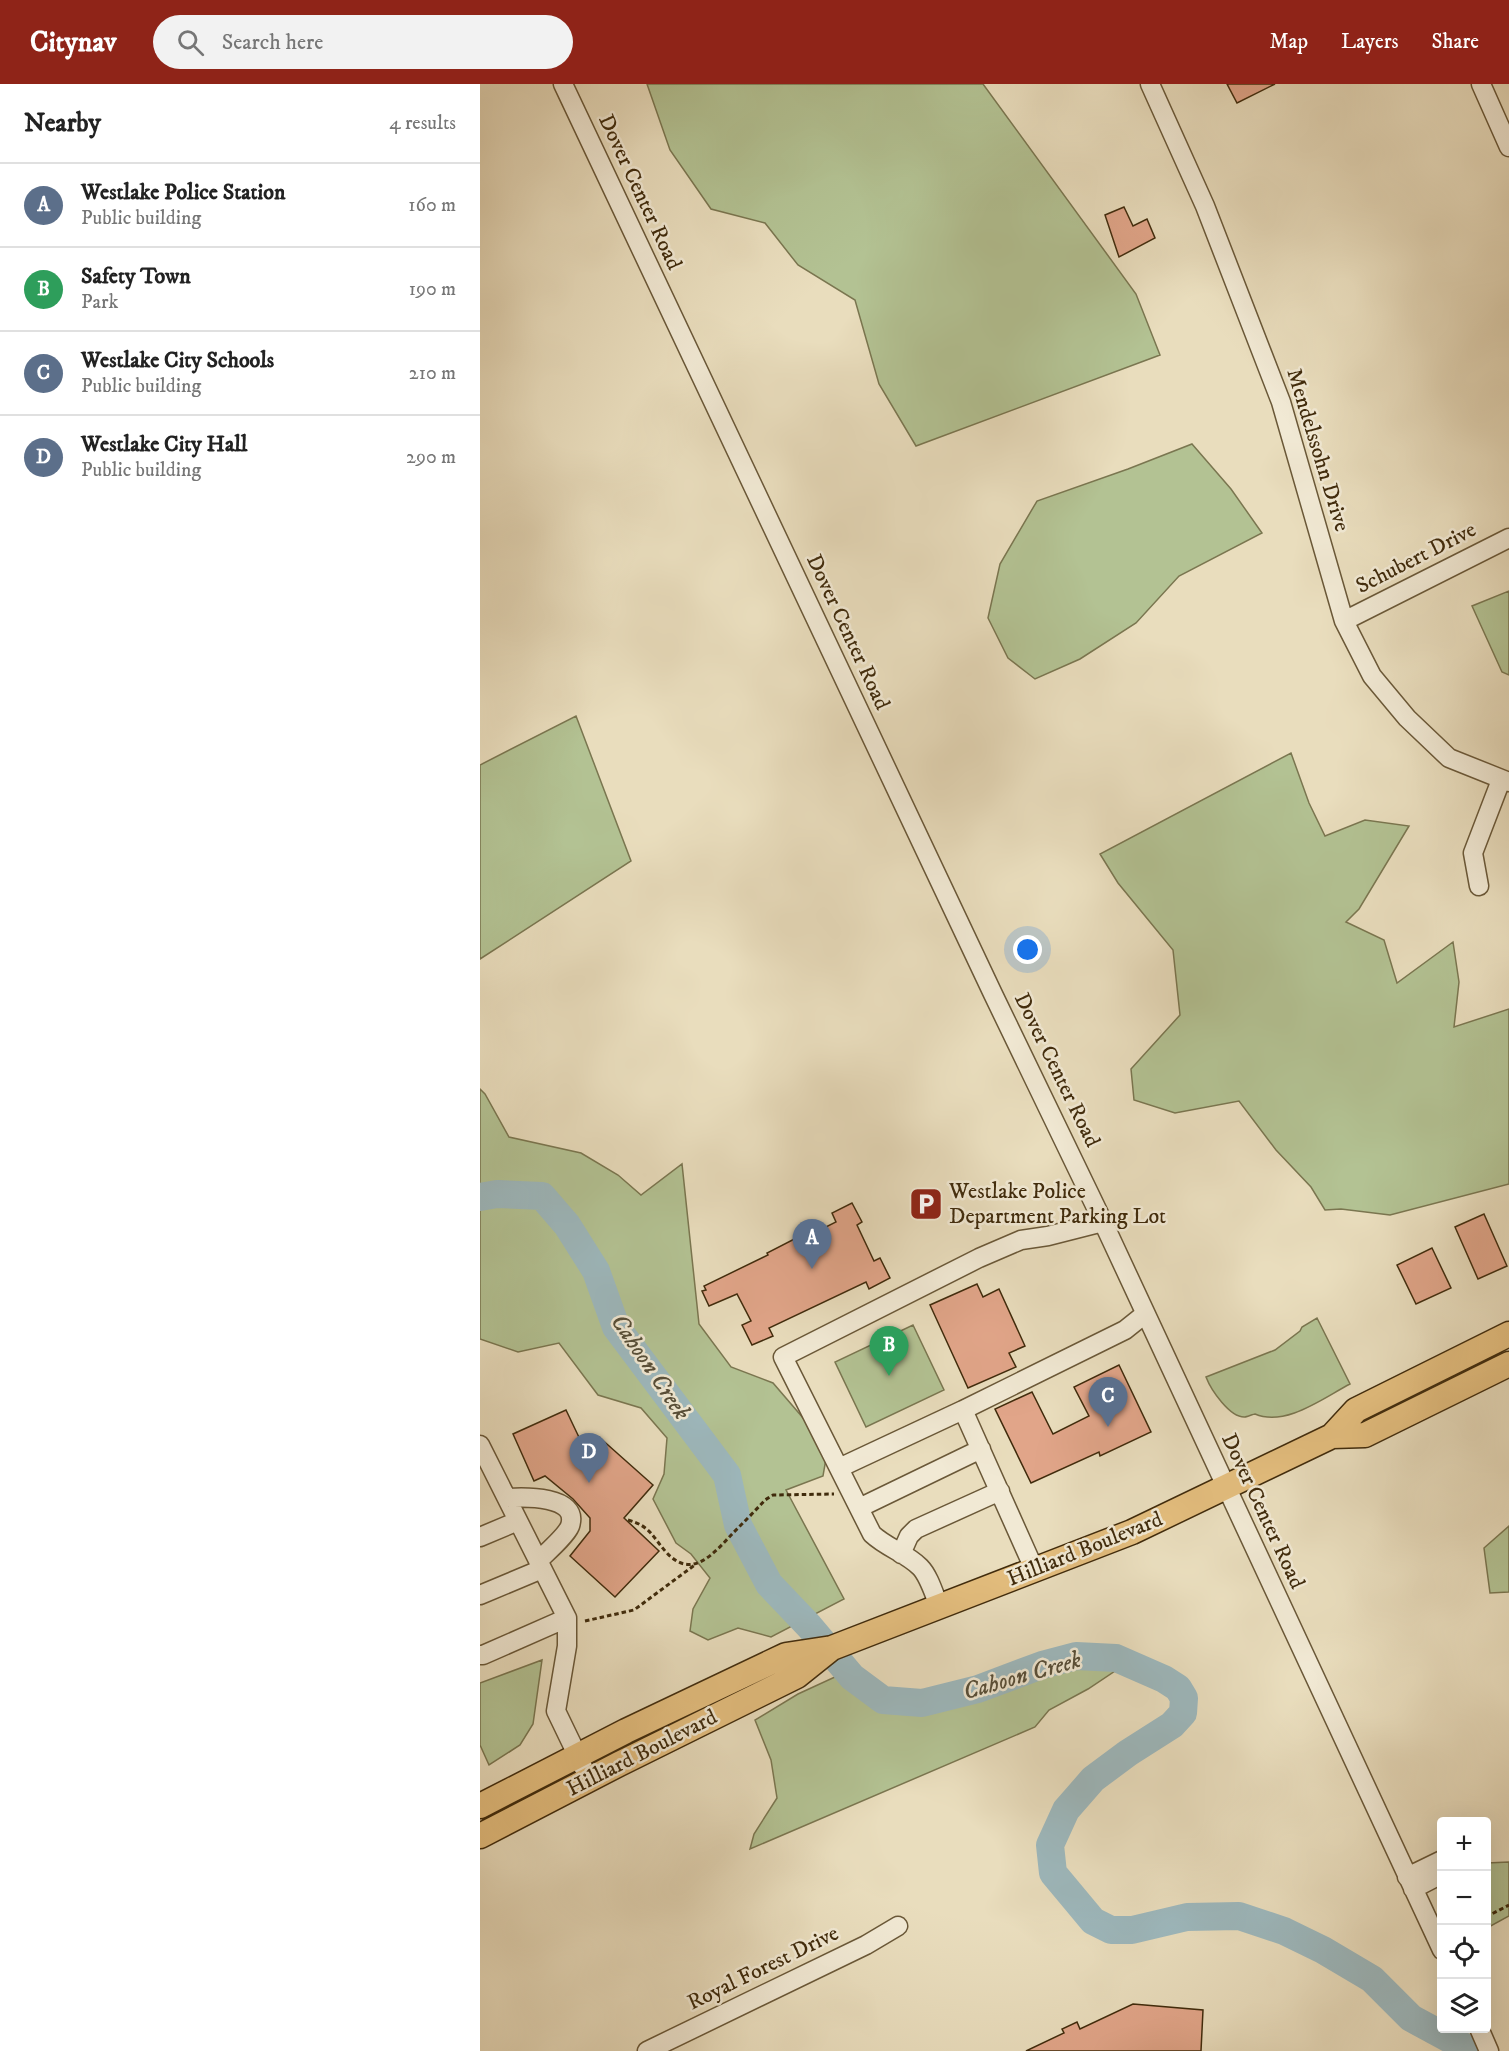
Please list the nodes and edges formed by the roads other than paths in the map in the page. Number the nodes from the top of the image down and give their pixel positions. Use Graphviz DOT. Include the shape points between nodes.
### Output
graph roads {
  1 [pos="563,84"];
  2 [pos="1150,84"];
  3 [pos="1481,84"];
  4 [pos="1509,147"];
  5 [pos="1509,538"];
  6 [pos="1344,621"];
  7 [pos="1505,781"];
  8 [pos="1479,886"];
  9 [pos="1103,1222"];
  10 [pos="1145,1314"];
  11 [pos="1509,1334"];
  12 [pos="1509,1364"];
  13 [pos="963,1410"];
  14 [pos="1332,1436"];
  15 [pos="480,1445"];
  16 [pos="981,1449"];
  17 [pos="839,1468"];
  18 [pos="486,1473"];
  19 [pos="1226,1488"];
  20 [pos="1000,1491"];
  21 [pos="507,1498"];
  22 [pos="859,1508"];
  23 [pos="518,1521"];
  24 [pos="480,1537"];
  25 [pos="901,1554"];
  26 [pos="540,1565"];
  27 [pos="1035,1571"];
  28 [pos="480,1595"];
  29 [pos="939,1606"];
  30 [pos="576,1620"];
  31 [pos="832,1648"];
  32 [pos="480,1654"];
  33 [pos="577,1757"];
  34 [pos="590,1779"];
  35 [pos="480,1806"];
  36 [pos="480,1836"];
  37 [pos="1437,1864"];
  38 [pos="1437,1875"];
  39 [pos="1410,1883"];
  40 [pos="898,1926"];
  41 [pos="1437,1940"];
  42 [pos="1481,2033"];
  43 [pos="647,2051"];
  44 [pos="1489,2051"];
  1 -- 9 [label="street, Dover Center Road"];
  2 -- 6 [label="street, Mendelssohn Drive" via="1205,206 1281,402"];
  3 -- 4 [label="street"];
  5 -- 6 [label="street, Schubert Drive"];
  6 -- 7 [label="street, Mendelssohn Drive" via="1372,676 1407,718 1449,758"];
  7 -- 8 [label="street" via="1473,853"];
  9 -- 10 [label="street, Dover Center Road"];
  9 -- 17 [label="street" via="1021,1240 783,1357"];
  10 -- 13 [label="street" via="1125,1330"];
  10 -- 19 [label="street, Dover Center Road"];
  11 -- 14 [label="main road, Hilliard Boulevard" via="1356,1410"];
  12 -- 14 [label="main road, Hilliard Boulevard" via="1365,1435"];
  13 -- 16 [label="street"];
  13 -- 17 [label="street"];
  14 -- 19 [label="main road, Hilliard Boulevard"];
  15 -- 18 [label="street"];
  16 -- 20 [label="street"];
  16 -- 22 [label="street"];
  17 -- 22 [label="street"];
  18 -- 21 [label="street"];
  19 -- 27 [label="main road, Hilliard Boulevard"];
  19 -- 39 [label="street, Dover Center Road"];
  20 -- 25 [label="street" via="916,1529"];
  20 -- 27 [label="street"];
  21 -- 23 [label="street"];
  21 -- 26 [label="street" via="535,1497 556,1502 571,1517 569,1527"];
  22 -- 25 [label="street" via="872,1534"];
  23 -- 24 [label="street"];
  23 -- 26 [label="street"];
  25 -- 29 [label="street" via="922,1569"];
  26 -- 28 [label="street"];
  26 -- 30 [label="street"];
  27 -- 29 [label="main road, Hilliard Boulevard"];
  29 -- 31 [label="main road, Hilliard Boulevard"];
  30 -- 32 [label="street"];
  30 -- 33 [label="street" via="567,1646 556,1711"];
  31 -- 33 [label="main road, Hilliard Boulevard" via="786,1655"];
  31 -- 34 [label="main road, Hilliard Boulevard" via="797,1676"];
  33 -- 34 [label="street"];
  33 -- 35 [label="main road, Hilliard Boulevard"];
  34 -- 36 [label="main road, Hilliard Boulevard"];
  37 -- 39 [label="street"];
  38 -- 39 [label="street"];
  39 -- 41 [label="street, Dover Center Road"];
  40 -- 43 [label="street, Royal Forest Drive"];
  42 -- 44 [label="street"];
}
